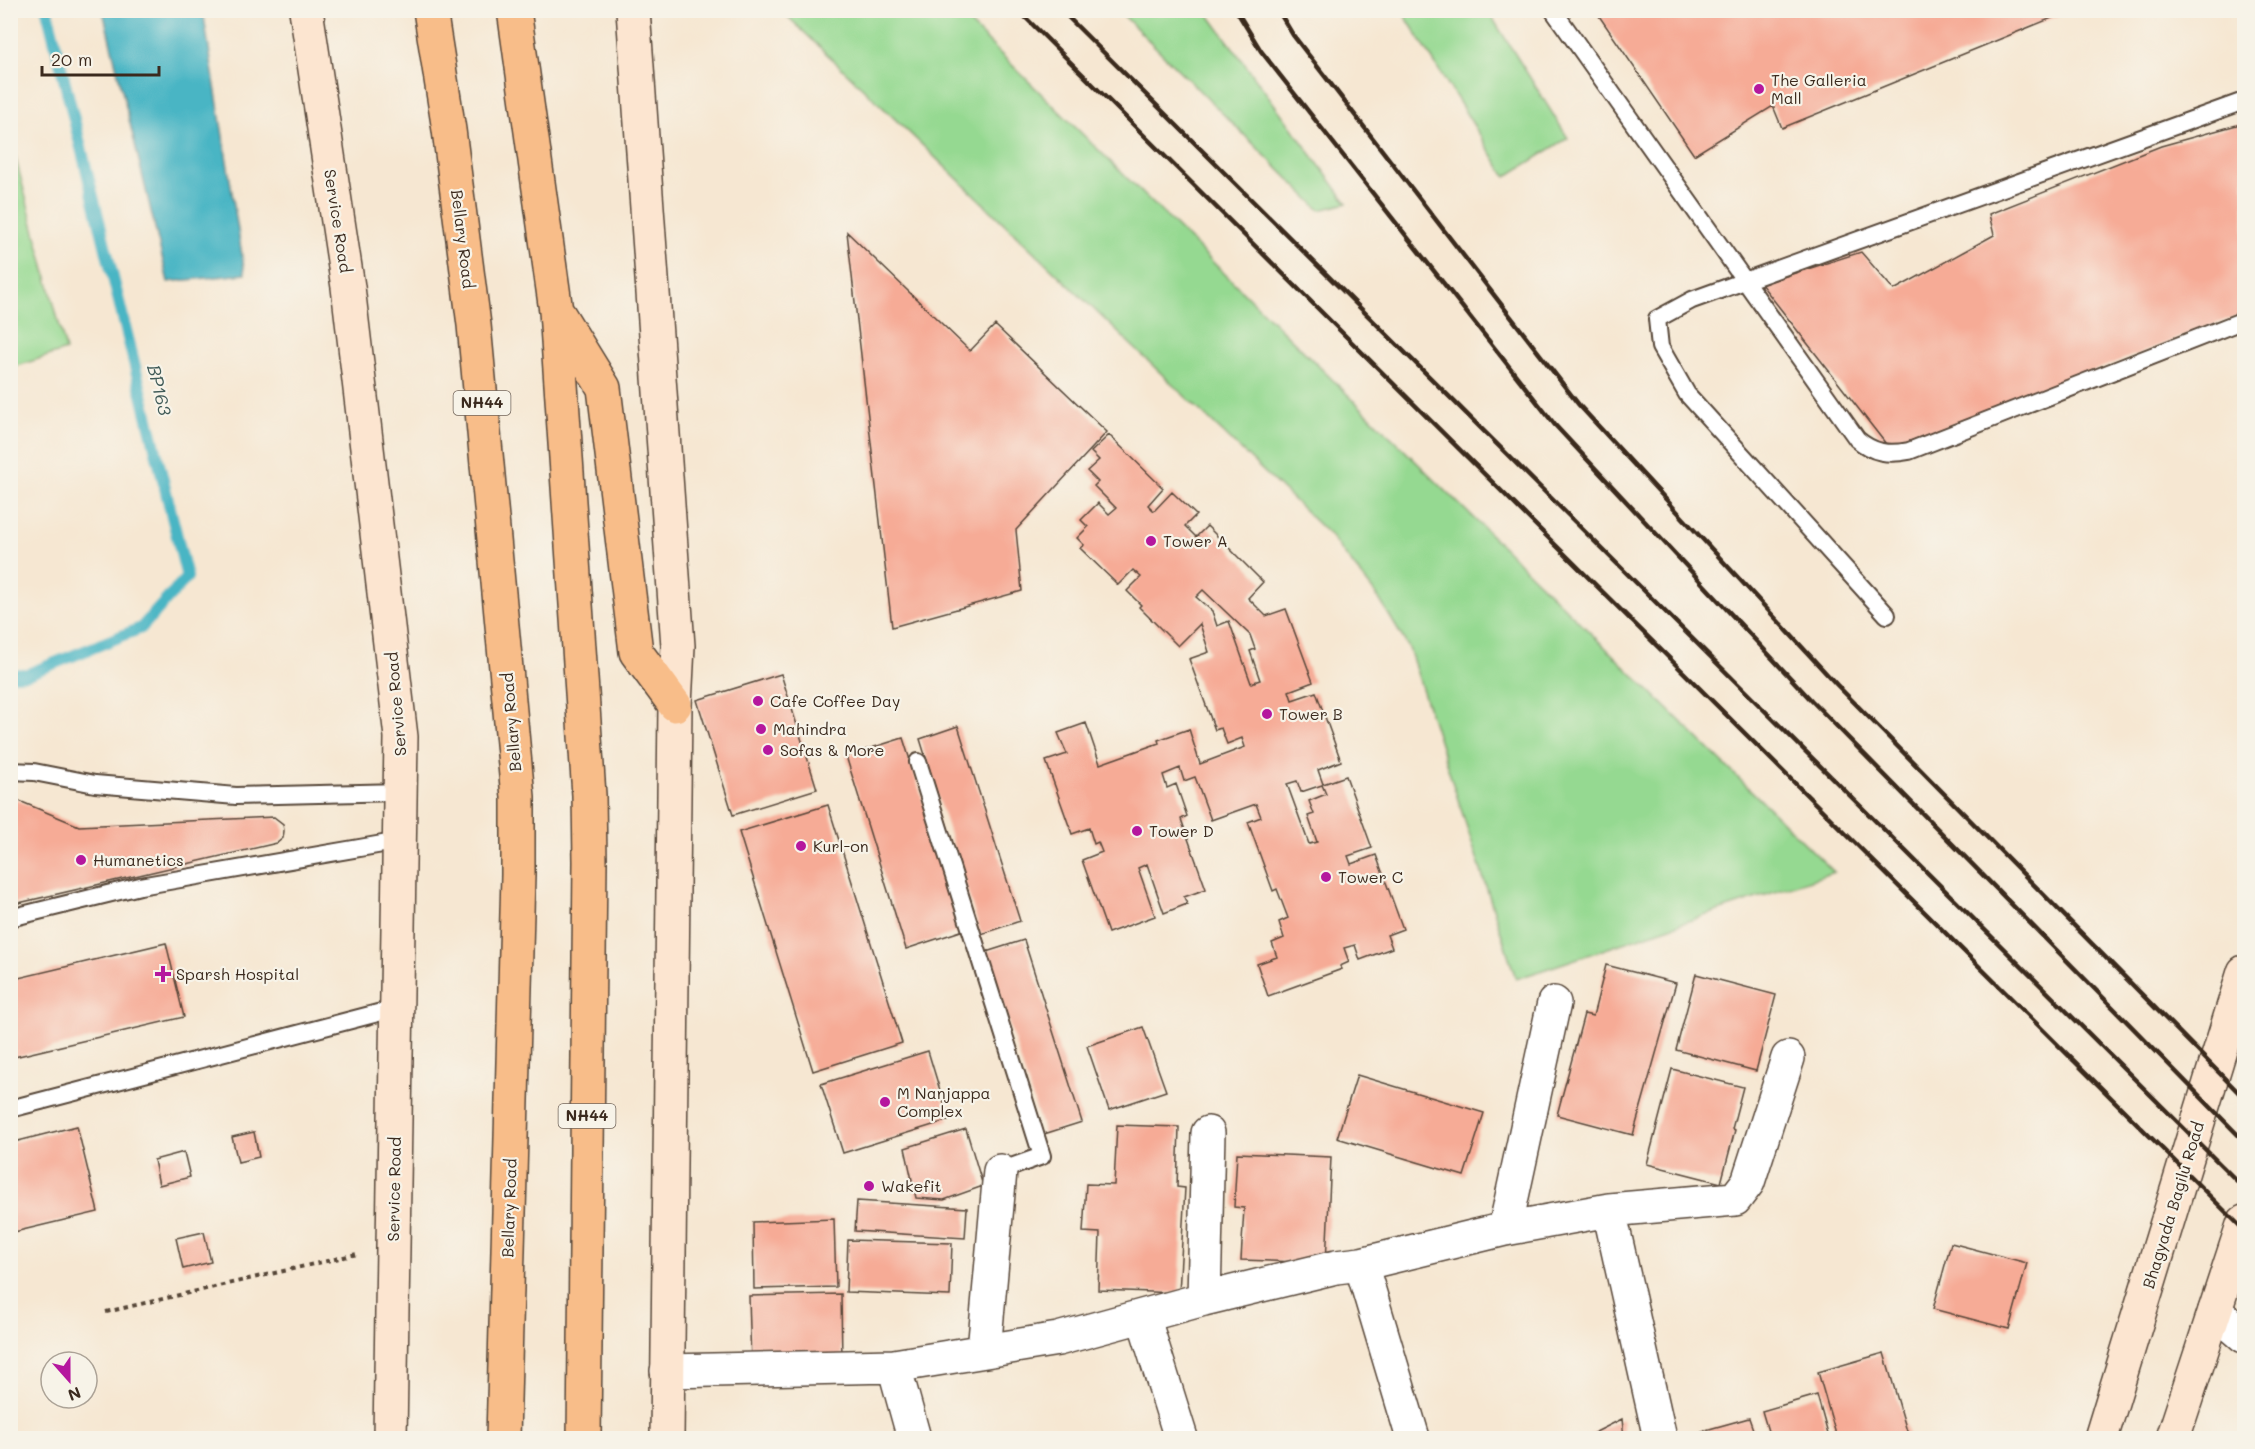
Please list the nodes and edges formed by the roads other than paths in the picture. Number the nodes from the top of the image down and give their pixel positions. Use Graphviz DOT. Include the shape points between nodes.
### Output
graph roads {
  1 [pos="306,10"];
  2 [pos="430,10"];
  3 [pos="514,10"];
  4 [pos="633,10"];
  5 [pos="1553,10"];
  6 [pos="2244,100"];
  7 [pos="1746,282"];
  8 [pos="556,311"];
  9 [pos="2244,320"];
  10 [pos="1887,615"];
  11 [pos="675,705"];
  12 [pos="918,762"];
  13 [pos="10,771"];
  14 [pos="401,792"];
  15 [pos="400,841"];
  16 [pos="10,918"];
  17 [pos="2244,972"];
  18 [pos="1554,1003"];
  19 [pos="397,1008"];
  20 [pos="1788,1058"];
  21 [pos="10,1109"];
  22 [pos="1208,1133"];
  23 [pos="1000,1171"];
  24 [pos="1609,1210"];
  25 [pos="2244,1222"];
  26 [pos="1505,1228"];
  27 [pos="1361,1264"];
  28 [pos="1204,1299"];
  29 [pos="2215,1311"];
  30 [pos="1143,1316"];
  31 [pos="2244,1336"];
  32 [pos="984,1351"];
  33 [pos="894,1366"];
  34 [pos="667,1371"];
  35 [pos="390,1438"];
  36 [pos="503,1438"];
  37 [pos="584,1438"];
  38 [pos="667,1438"];
  39 [pos="914,1438"];
  40 [pos="1181,1438"];
  41 [pos="1413,1438"];
  42 [pos="1660,1438"];
  43 [pos="2101,1438"];
  44 [pos="2173,1438"];
  1 -- 14 [label="main road, Service Road" via="350,298 401,737"];
  2 -- 36 [label="highway, Bellary Road / NH44" via="474,326 518,797"];
  3 -- 8 [label="highway, NH44"];
  4 -- 11 [label="main road" via="678,645"];
  5 -- 7 [label="lane"];
  6 -- 7 [label="lane"];
  7 -- 9 [label="lane" via="1857,439 1882,453 1909,452"];
  7 -- 10 [label="lane" via="1692,300 1657,319 1660,347 1687,394"];
  8 -- 11 [label="highway" via="604,388 636,652"];
  8 -- 37 [label="highway, NH44" via="589,795"];
  11 -- 34 [label="main road"];
  12 -- 23 [label="lane" via="1042,1156"];
  13 -- 14 [label="lane" via="95,784 236,796"];
  14 -- 15 [label="main road, Service Road"];
  15 -- 16 [label="lane" via="140,886"];
  15 -- 19 [label="main road, Service Road"];
  17 -- 43 [label="main road, Bhagyada Bagilu Road"];
  18 -- 26 [label="street"];
  19 -- 21 [label="lane"];
  19 -- 35 [label="main road, Service Road"];
  20 -- 24 [label="street" via="1748,1182 1735,1199"];
  22 -- 28 [label="street"];
  23 -- 32 [label="street"];
  24 -- 26 [label="street"];
  24 -- 42 [label="street"];
  25 -- 29 [label="main road"];
  26 -- 27 [label="street"];
  27 -- 28 [label="street"];
  27 -- 41 [label="street"];
  28 -- 30 [label="street"];
  29 -- 31 [label="street"];
  29 -- 44 [label="main road"];
  30 -- 32 [label="street" via="1058,1340"];
  30 -- 40 [label="street"];
  32 -- 33 [label="street"];
  33 -- 34 [label="street"];
  33 -- 39 [label="street"];
  34 -- 38 [label="main road"];
}
